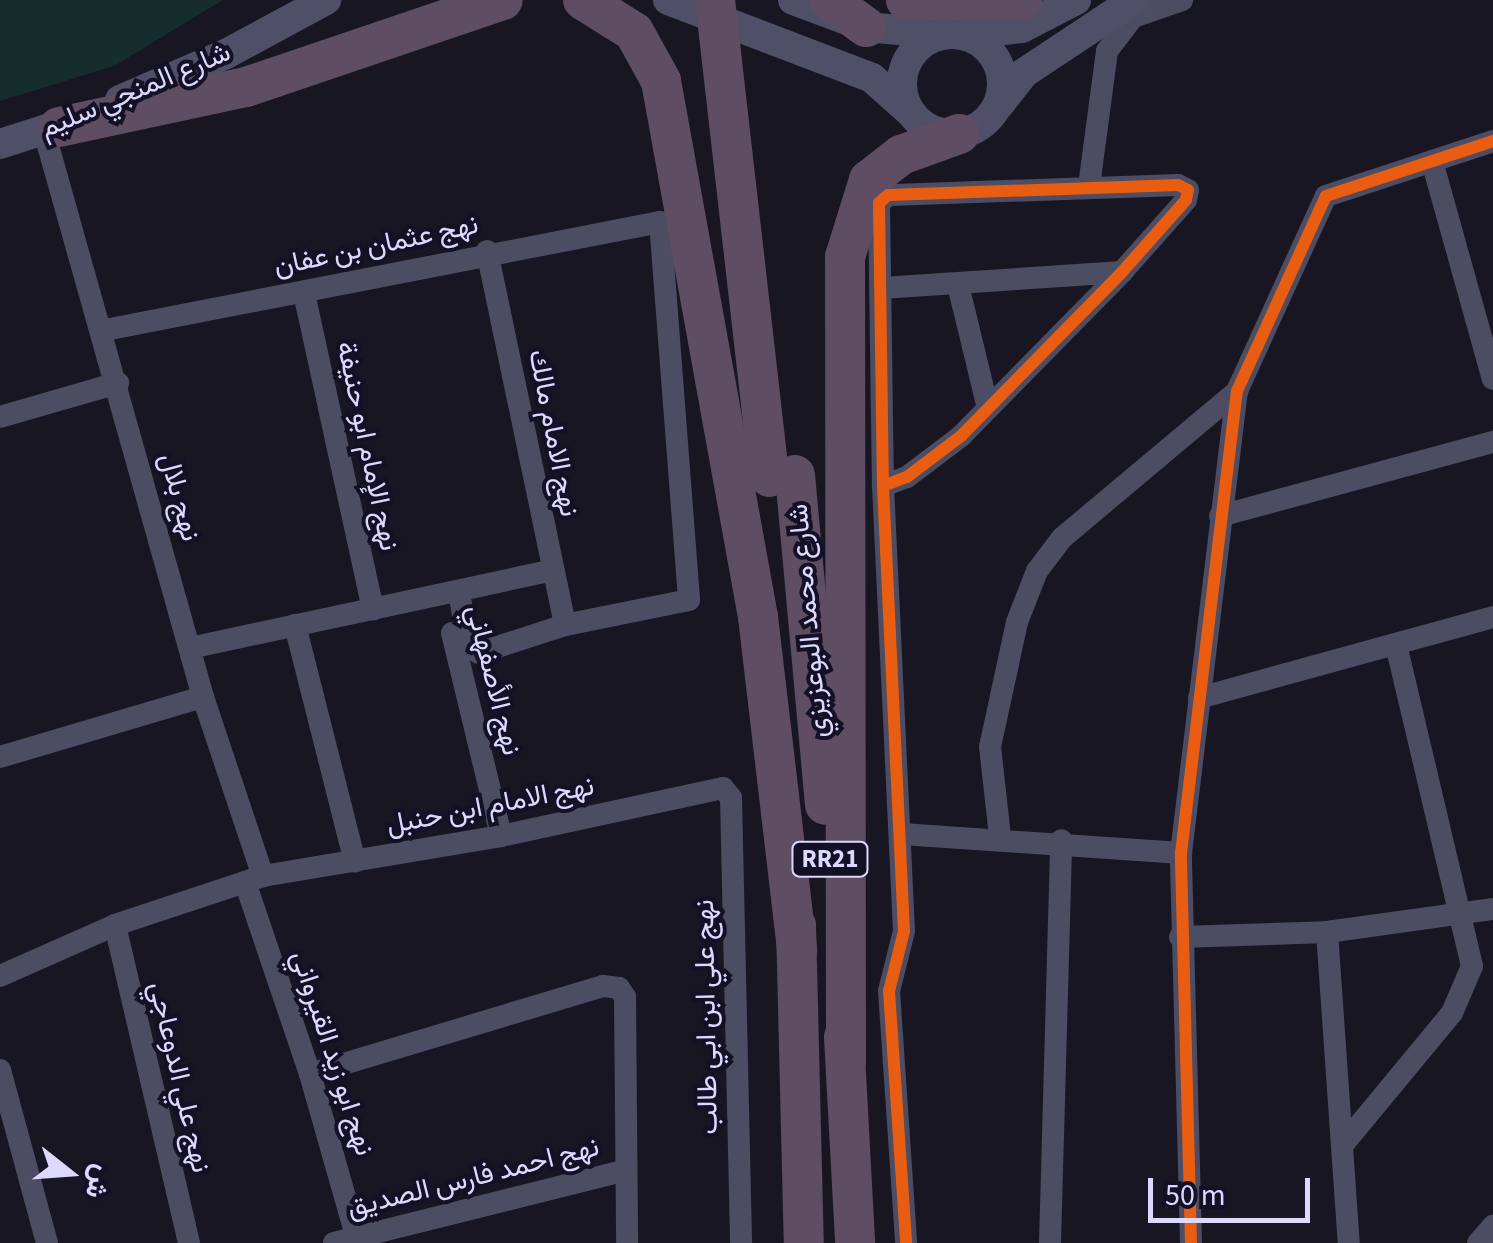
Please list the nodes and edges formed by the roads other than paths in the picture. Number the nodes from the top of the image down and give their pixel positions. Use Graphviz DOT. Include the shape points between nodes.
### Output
graph roads {
  1 [pos="302,0"];
  2 [pos="326,0"];
  3 [pos="502,0"];
  4 [pos="583,0"];
  5 [pos="625,0"];
  6 [pos="668,0"];
  7 [pos="715,0"];
  8 [pos="743,0"];
  9 [pos="793,0"];
  10 [pos="829,0"];
  11 [pos="906,0"];
  12 [pos="1022,0"];
  13 [pos="1076,0"];
  14 [pos="1134,0"];
  15 [pos="1182,0"];
  16 [pos="866,27"];
  17 [pos="267,30"];
  18 [pos="952,34"];
  19 [pos="910,111"];
  20 [pos="994,111"];
  21 [pos="52,129"];
  22 [pos="959,134"];
  23 [pos="1493,141"];
  24 [pos="0,144"];
  25 [pos="1432,161"];
  26 [pos="1089,186"];
  27 [pos="487,251"];
  28 [pos="697,261"];
  29 [pos="1122,272"];
  30 [pos="958,285"];
  31 [pos="882,288"];
  32 [pos="304,294"];
  33 [pos="105,330"];
  34 [pos="1493,379"];
  35 [pos="118,383"];
  36 [pos="1237,391"];
  37 [pos="987,404"];
  38 [pos="0,417"];
  39 [pos="1493,442"];
  40 [pos="782,476"];
  41 [pos="883,486"];
  42 [pos="1220,516"];
  43 [pos="550,570"];
  44 [pos="451,594"];
  45 [pos="373,610"];
  46 [pos="1493,617"];
  47 [pos="295,625"];
  48 [pos="565,625"];
  49 [pos="1396,644"];
  50 [pos="190,648"];
  51 [pos="203,697"];
  52 [pos="1199,698"];
  53 [pos="0,757"];
  54 [pos="727,791"];
  55 [pos="902,834"];
  56 [pos="502,836"];
  57 [pos="1000,836"];
  58 [pos="1061,840"];
  59 [pos="1181,854"];
  60 [pos="355,862"];
  61 [pos="254,879"];
  62 [pos="1493,909"];
  63 [pos="1464,916"];
  64 [pos="116,925"];
  65 [pos="1327,932"];
  66 [pos="1180,937"];
  67 [pos="797,951"];
  68 [pos="0,976"];
  69 [pos="846,1062"];
  70 [pos="0,1070"];
  71 [pos="310,1074"];
  72 [pos="1346,1141"];
  73 [pos="626,1170"];
  74 [pos="1493,1226"];
  75 [pos="350,1241"];
  76 [pos="47,1243"];
  77 [pos="189,1243"];
  78 [pos="627,1243"];
  79 [pos="741,1243"];
  80 [pos="804,1243"];
  81 [pos="855,1243"];
  82 [pos="906,1243"];
  83 [pos="1050,1243"];
  84 [pos="1191,1243"];
  85 [pos="1348,1243"];
  86 [pos="1478,1243"];
  1 -- 17 [label="main road, شارع المنجي سليم"];
  2 -- 17 [label="main road, شارع المنجي سليم"];
  3 -- 21 [label="highway" via="246,87"];
  4 -- 28 [label="highway" via="614,16 650,52 662,81"];
  5 -- 28 [label="highway" via="648,23 676,76"];
  6 -- 19 [label="main road" via="872,78"];
  7 -- 40 [label="highway, شارع محمد البوعزيزي / RR21, bridge"];
  8 -- 40 [label="highway, شارع محمد البوعزيزي / RR21"];
  9 -- 16 [label="main road"];
  10 -- 16 [label="highway"];
  11 -- 12 [label="highway"];
  13 -- 18 [label="main road" via="1022,28"];
  14 -- 20 [label="main road" via="1024,73"];
  15 -- 26 [label="street" via="1133,17 1106,51"];
  16 -- 18 [label="main road"];
  17 -- 21 [label="main road, شارع المنجي سليم"];
  18 -- 19 [label="main road" via="927,40 906,64 903,96"];
  18 -- 20 [label="main road" via="990,51 998,64 1002,80"];
  19 -- 22 [label="main road" via="931,130"];
  20 -- 22 [label="main road"];
  21 -- 24 [label="main road, شارع المنجي سليم"];
  21 -- 33 [label="street, نهج بلال"];
  22 -- 69 [label="highway" via="901,155 869,180 845,257"];
  23 -- 25 [label="street"];
  25 -- 34 [label="street"];
  25 -- 36 [label="street" via="1326,196"];
  26 -- 29 [label="street" via="1178,184 1188,190"];
  26 -- 31 [label="street" via="882,198"];
  27 -- 32 [label="street, نهج عثمان بن عفان"];
  27 -- 43 [label="street, نهج الامام مالك"];
  27 -- 48 [label="street, نهج عثمان بن عفان" via="660,222 689,600"];
  28 -- 67 [label="highway" via="758,617"];
  29 -- 30 [label="street"];
  29 -- 37 [label="street"];
  30 -- 31 [label="street"];
  30 -- 37 [label="street"];
  31 -- 41 [label="street"];
  32 -- 33 [label="street, نهج عثمان بن عفان"];
  32 -- 45 [label="street, نهج الإمام ابو حنيفة"];
  33 -- 35 [label="street, نهج بلال"];
  35 -- 38 [label="street"];
  35 -- 50 [label="street, نهج بلال"];
  36 -- 42 [label="street"];
  36 -- 57 [label="street" via="1062,538 1037,571 1017,622 990,748"];
  37 -- 41 [label="street" via="962,436 907,477"];
  39 -- 42 [label="street"];
  40 -- 67 [label="highway, شارع محمد البوعزيزي / RR21"];
  40 -- 69 [label="highway, شارع محمد البوعزيزي / RR21"];
  41 -- 55 [label="street"];
  42 -- 52 [label="street"];
  43 -- 44 [label="street"];
  43 -- 48 [label="street, نهج الامام مالك"];
  44 -- 45 [label="street"];
  44 -- 48 [label="street" via="472,652"];
  44 -- 56 [label="street, نهج الأصفهاني"];
  45 -- 47 [label="street"];
  46 -- 49 [label="street"];
  47 -- 50 [label="street"];
  47 -- 60 [label="street"];
  49 -- 52 [label="street"];
  49 -- 63 [label="street"];
  50 -- 51 [label="street, نهج بلال"];
  51 -- 53 [label="street"];
  51 -- 61 [label="street, نهج بلال"];
  52 -- 59 [label="street"];
  54 -- 56 [label="street, نهج الامام ابن حنبل"];
  54 -- 79 [label="street, نهج علي ابن ابي طالب"];
  55 -- 57 [label="street"];
  55 -- 82 [label="street" via="904,931 888,990"];
  56 -- 60 [label="street, نهج الامام ابن حنبل"];
  57 -- 58 [label="street"];
  58 -- 59 [label="street"];
  58 -- 83 [label="street"];
  59 -- 66 [label="street"];
  60 -- 61 [label="street, نهج الامام ابن حنبل"];
  61 -- 64 [label="street, نهج الامام ابن حنبل"];
  61 -- 71 [label="street, نهج ابو زيد القيرواني"];
  62 -- 63 [label="street"];
  63 -- 65 [label="street"];
  63 -- 72 [label="street" via="1472,966 1461,999"];
  64 -- 68 [label="street, نهج الامام ابن حنبل"];
  64 -- 77 [label="street, نهج علي الدوعاجي"];
  65 -- 66 [label="street"];
  65 -- 72 [label="street"];
  66 -- 84 [label="street"];
  67 -- 80 [label="highway, شارع محمد البوعزيزي / RR21"];
  69 -- 81 [label="highway, شارع محمد البوعزيزي / RR21"];
  70 -- 76 [label="street"];
  71 -- 73 [label="street" via="603,986 619,988"];
  71 -- 75 [label="street, نهج ابو زيد القيرواني"];
  72 -- 85 [label="street"];
  73 -- 75 [label="street, نهج احمد فارس الصديق"];
  73 -- 78 [label="street"];
  74 -- 86 [label="street"];
}
